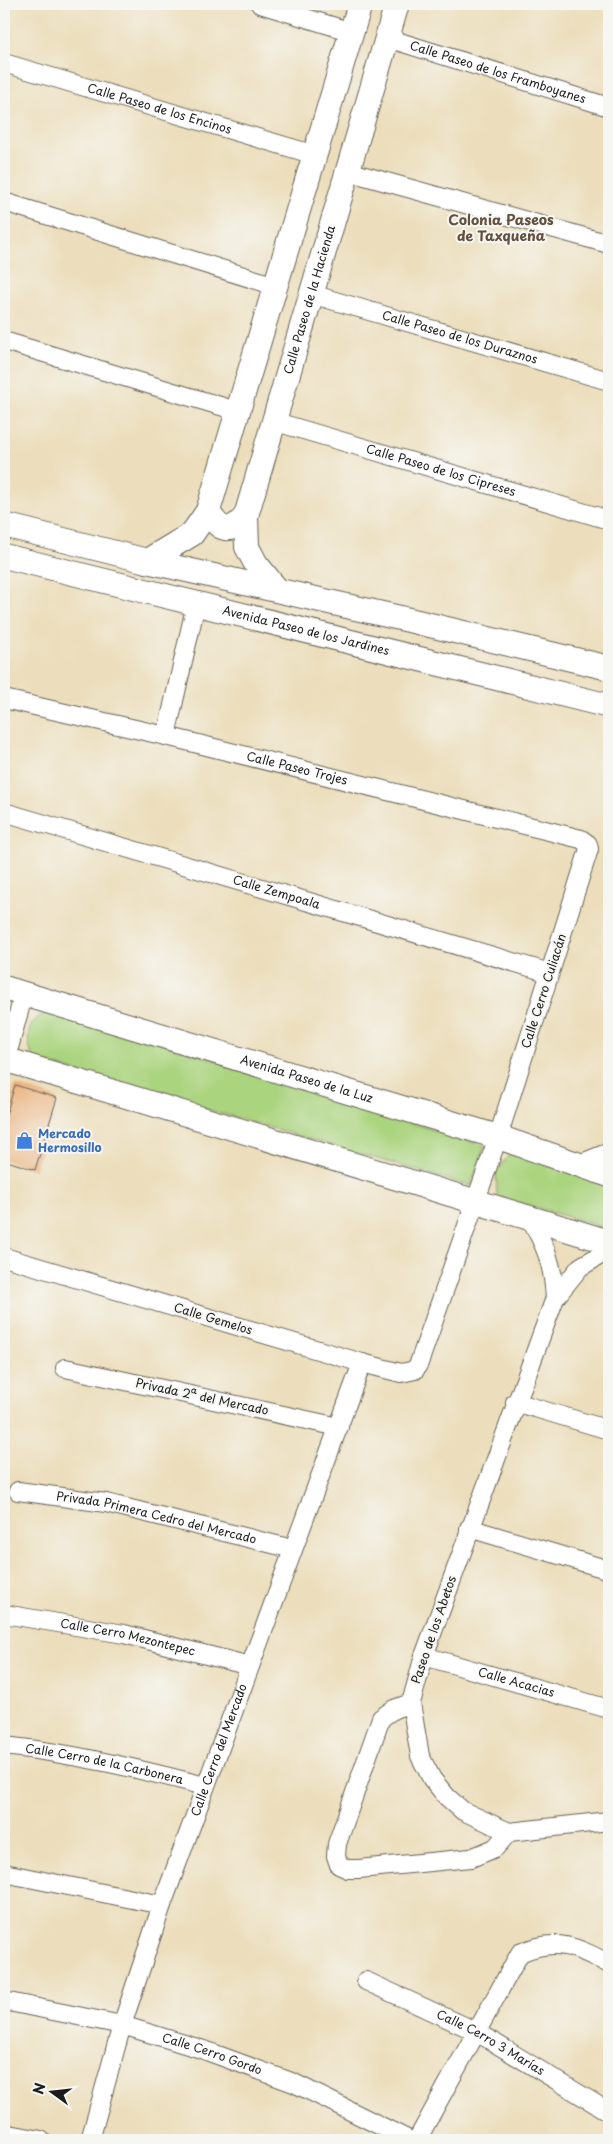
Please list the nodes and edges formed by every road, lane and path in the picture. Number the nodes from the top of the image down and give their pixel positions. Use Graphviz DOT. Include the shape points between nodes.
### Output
graph roads {
  1 [pos="260,4"];
  2 [pos="360,4"];
  3 [pos="397,4"];
  4 [pos="352,32"];
  5 [pos="387,38"];
  6 [pos="4,63"];
  7 [pos="609,107"];
  8 [pos="315,155"];
  9 [pos="348,171"];
  10 [pos="4,202"];
  11 [pos="609,244"];
  12 [pos="286,255"];
  13 [pos="320,266"];
  14 [pos="276,286"];
  15 [pos="311,294"];
  16 [pos="4,341"];
  17 [pos="609,381"];
  18 [pos="237,411"];
  19 [pos="273,421"];
  20 [pos="208,511"];
  21 [pos="246,516"];
  22 [pos="609,520"];
  23 [pos="4,525"];
  24 [pos="29,532"];
  25 [pos="12,558"];
  26 [pos="147,561"];
  27 [pos="277,590"];
  28 [pos="196,604"];
  29 [pos="409,620"];
  30 [pos="473,635"];
  31 [pos="401,653"];
  32 [pos="463,668"];
  33 [pos="609,668"];
  34 [pos="4,699"];
  35 [pos="609,706"];
  36 [pos="166,736"];
  37 [pos="4,812"];
  38 [pos="588,844"];
  39 [pos="550,973"];
  40 [pos="14,990"];
  41 [pos="4,1062"];
  42 [pos="498,1138"];
  43 [pos="609,1152"];
  44 [pos="577,1165"];
  45 [pos="609,1175"];
  46 [pos="476,1201"];
  47 [pos="528,1216"];
  48 [pos="609,1242"];
  49 [pos="609,1250"];
  50 [pos="4,1257"];
  51 [pos="555,1298"];
  52 [pos="362,1363"];
  53 [pos="66,1368"];
  54 [pos="516,1402"];
  55 [pos="338,1426"];
  56 [pos="609,1430"];
  57 [pos="18,1491"];
  58 [pos="469,1528"];
  59 [pos="293,1549"];
  60 [pos="609,1570"];
  61 [pos="4,1614"];
  62 [pos="424,1656"];
  63 [pos="250,1666"];
  64 [pos="411,1702"];
  65 [pos="609,1709"];
  66 [pos="4,1746"];
  67 [pos="205,1786"];
  68 [pos="609,1821"];
  69 [pos="509,1832"];
  70 [pos="4,1873"];
  71 [pos="162,1904"];
  72 [pos="609,1964"];
  73 [pos="366,1981"];
  74 [pos="4,2001"];
  75 [pos="122,2025"];
  76 [pos="476,2031"];
  77 [pos="609,2112"];
  78 [pos="4,2133"];
  79 [pos="41,2140"];
  80 [pos="90,2140"];
  81 [pos="409,2140"];
  82 [pos="417,2140"];
  1 -- 4 [label="street"];
  2 -- 4 [label="street"];
  3 -- 5 [label="street, Calle Paseo de la Hacienda"];
  4 -- 8 [label="street"];
  5 -- 7 [label="street, Calle Paseo de los Framboyanes"];
  5 -- 9 [label="street, Calle Paseo de la Hacienda"];
  6 -- 8 [label="street, Calle Paseo de los Encinos"];
  8 -- 12 [label="street"];
  9 -- 11 [label="street"];
  9 -- 13 [label="street, Calle Paseo de la Hacienda"];
  10 -- 14 [label="street"];
  12 -- 13 [label="street"];
  12 -- 14 [label="street"];
  13 -- 15 [label="street, Calle Paseo de la Hacienda"];
  14 -- 18 [label="street"];
  15 -- 17 [label="street, Calle Paseo de los Duraznos"];
  15 -- 19 [label="street, Calle Paseo de la Hacienda"];
  16 -- 18 [label="street"];
  18 -- 20 [label="street"];
  19 -- 21 [label="street, Calle Paseo de la Hacienda"];
  19 -- 22 [label="street, Calle Paseo de los Cipreses"];
  20 -- 21 [label="street" via="220,526 231,529 237,528"];
  20 -- 26 [label="street" via="192,534"];
  21 -- 27 [label="street, Calle Paseo de la Hacienda" via="247,547"];
  23 -- 24 [label="street"];
  24 -- 25 [label="street"];
  24 -- 26 [label="street"];
  25 -- 28 [label="street, Avenida Paseo de los Jardines"];
  26 -- 27 [label="street"];
  27 -- 29 [label="street"];
  28 -- 31 [label="street, Avenida Paseo de los Jardines"];
  28 -- 36 [label="street"];
  29 -- 30 [label="street"];
  29 -- 31 [label="street"];
  30 -- 32 [label="street"];
  30 -- 33 [label="street"];
  31 -- 32 [label="street, Avenida Paseo de los Jardines"];
  32 -- 35 [label="street, Avenida Paseo de los Jardines"];
  34 -- 36 [label="street, Calle Paseo Trojes"];
  36 -- 38 [label="street, Calle Paseo Trojes" via="571,837"];
  37 -- 39 [label="street, Calle Zempoala"];
  38 -- 39 [label="street, Calle Cerro Culiacán"];
  39 -- 42 [label="street, Calle Cerro Culiacán"];
  40 -- 41 [label="street"];
  40 -- 42 [label="street, Avenida Paseo de la Luz"];
  41 -- 46 [label="street"];
  42 -- 44 [label="street, Avenida Paseo de la Luz"];
  42 -- 46 [label="street, Calle Cerro Culiacán"];
  43 -- 44 [label="street"];
  44 -- 45 [label="street, Avenida Paseo de la Luz"];
  46 -- 47 [label="street"];
  46 -- 52 [label="street, Calle Gemelos" via="415,1370 401,1373"];
  47 -- 48 [label="street"];
  47 -- 51 [label="street, Paseo de los Abetos" via="550,1256"];
  49 -- 51 [label="street, Paseo de los Abetos" via="580,1267"];
  50 -- 52 [label="street, Calle Gemelos"];
  51 -- 54 [label="street, Paseo de los Abetos"];
  52 -- 55 [label="street, Calle Cerro del Mercado"];
  53 -- 55 [label="street, Privada 2ª del Mercado"];
  54 -- 56 [label="street"];
  54 -- 58 [label="street, Paseo de los Abetos"];
  55 -- 59 [label="street, Calle Cerro del Mercado"];
  57 -- 59 [label="street, Privada Primera Cedro del Mercado" via="106,1504"];
  58 -- 60 [label="street"];
  58 -- 62 [label="street, Paseo de los Abetos"];
  59 -- 63 [label="street, Calle Cerro del Mercado"];
  61 -- 63 [label="street, Calle Cerro Mezontepec" via="124,1634"];
  62 -- 64 [label="street, Paseo de los Abetos"];
  62 -- 65 [label="street, Calle Acacias"];
  63 -- 67 [label="street, Calle Cerro del Mercado"];
  64 -- 69 [label="street, Paseo de los Abetos" via="420,1756 432,1779 463,1812"];
  64 -- 69 [label="street" via="381,1718 337,1844 339,1865 359,1870 472,1858 495,1848"];
  66 -- 67 [label="street, Calle Cerro de la Carbonera" via="136,1768"];
  67 -- 71 [label="street, Calle Cerro del Mercado"];
  68 -- 69 [label="street, Paseo de los Abetos"];
  70 -- 71 [label="street"];
  71 -- 75 [label="street, Calle Cerro del Mercado"];
  72 -- 76 [label="street" via="578,1948 556,1944 520,1953"];
  73 -- 76 [label="street, Calle Cerro 3 Marías"];
  74 -- 75 [label="street, Calle Cerro Gordo"];
  75 -- 80 [label="street, Calle Cerro del Mercado"];
  75 -- 81 [label="street, Calle Cerro Gordo" via="204,2050 294,2083"];
  76 -- 77 [label="street, Calle Cerro 3 Marías"];
  76 -- 82 [label="street"];
  78 -- 79 [label="street"];
}
